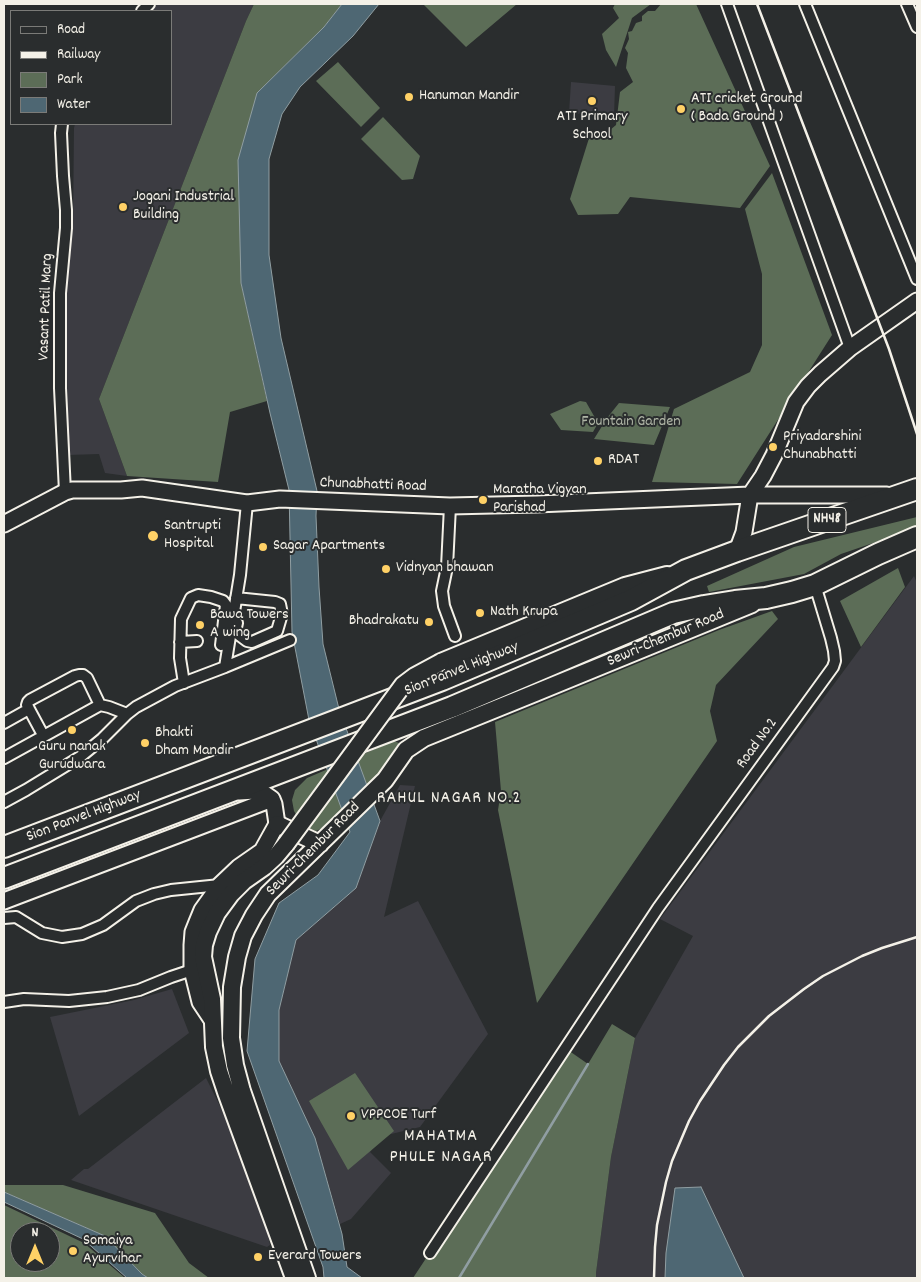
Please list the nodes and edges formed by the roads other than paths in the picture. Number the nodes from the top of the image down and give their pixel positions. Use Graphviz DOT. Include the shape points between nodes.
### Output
graph roads {
  1 [pos="727,4"];
  2 [pos="805,4"];
  3 [pos="907,4"];
  4 [pos="917,27"];
  5 [pos="62,125"];
  6 [pos="917,279"];
  7 [pos="917,301"];
  8 [pos="850,348"];
  9 [pos="64,492"];
  10 [pos="910,492"];
  11 [pos="750,495"];
  12 [pos="246,502"];
  13 [pos="450,506"];
  14 [pos="4,524"];
  15 [pos="917,537"];
  16 [pos="737,551"];
  17 [pos="686,570"];
  18 [pos="815,585"];
  19 [pos="238,598"];
  20 [pos="766,598"];
  21 [pos="227,630"];
  22 [pos="265,636"];
  23 [pos="456,636"];
  24 [pos="290,640"];
  25 [pos="197,641"];
  26 [pos="180,642"];
  27 [pos="221,645"];
  28 [pos="268,649"];
  29 [pos="226,667"];
  30 [pos="184,682"];
  31 [pos="100,705"];
  32 [pos="452,707"];
  33 [pos="29,709"];
  34 [pos="127,714"];
  35 [pos="4,723"];
  36 [pos="43,736"];
  37 [pos="406,750"];
  38 [pos="4,758"];
  39 [pos="226,793"];
  40 [pos="272,799"];
  41 [pos="4,802"];
  42 [pos="277,824"];
  43 [pos="320,844"];
  44 [pos="4,848"];
  45 [pos="4,878"];
  46 [pos="220,885"];
  47 [pos="4,900"];
  48 [pos="4,918"];
  49 [pos="192,970"];
  50 [pos="4,1002"];
  51 [pos="212,1020"];
  52 [pos="430,1253"];
  53 [pos="294,1278"];
  54 [pos="307,1278"];
  1 -- 8 [label="street"];
  2 -- 6 [label="street"];
  3 -- 4 [label="street"];
  5 -- 9 [label="street, Vasant Patil Marg" via="66,210 60,293"];
  7 -- 8 [label="main road"];
  8 -- 11 [label="main road" via="820,374 796,402 770,462"];
  9 -- 12 [label="main road, Chunabhatti Road" via="149,488"];
  9 -- 14 [label="main road, Chunabhatti Road"];
  10 -- 11 [label="main road, Chunabhatti Road"];
  10 -- 16 [label="highway, Sion Panvel Highway / NH48"];
  11 -- 13 [label="main road, Chunabhatti Road"];
  11 -- 16 [label="main road" via="744,532"];
  12 -- 13 [label="main road, Chunabhatti Road" via="280,499"];
  12 -- 19 [label="street"];
  13 -- 23 [label="street" via="447,567 442,591 444,606"];
  15 -- 18 [label="highway, Sion Panvel Highway"];
  16 -- 17 [label="highway, Sion Panvel Highway / NH48"];
  17 -- 44 [label="highway, Sion Panvel Highway" via="631,600 442,680"];
  17 -- 51 [label="main road, bridge" via="625,586 441,662 402,685 286,844 264,867 244,881 217,913 208,932 203,957 212,999"];
  18 -- 20 [label="highway, Sion Panvel Highway"];
  18 -- 52 [label="street, Road No.2" via="834,651 833,667 658,908"];
  19 -- 21 [label="street"];
  19 -- 22 [label="street" via="235,632 250,642"];
  19 -- 22 [label="street" via="280,604 279,627"];
  20 -- 32 [label="highway, Sion Panvel Highway" via="673,613"];
  20 -- 37 [label="main road, Sewri-Chembur Road" via="424,738"];
  21 -- 26 [label="street" via="225,602 198,595 188,601"];
  21 -- 27 [label="street"];
  21 -- 29 [label="street"];
  22 -- 28 [label="street"];
  24 -- 28 [label="street"];
  25 -- 26 [label="street"];
  26 -- 30 [label="street"];
  28 -- 29 [label="street"];
  29 -- 30 [label="street"];
  30 -- 34 [label="street"];
  31 -- 33 [label="street" via="87,678 79,675 30,700"];
  31 -- 34 [label="street"];
  31 -- 36 [label="street"];
  32 -- 37 [label="main road"];
  32 -- 39 [label="highway, Sion Panvel Highway, bridge"];
  33 -- 35 [label="street"];
  33 -- 36 [label="street"];
  34 -- 41 [label="street" via="80,757"];
  36 -- 38 [label="street"];
  37 -- 43 [label="main road, Sewri-Chembur Road" via="385,780"];
  39 -- 40 [label="main road" via="255,791"];
  39 -- 45 [label="highway, Sion Panvel Highway"];
  40 -- 42 [label="main road"];
  40 -- 47 [label="main road"];
  42 -- 43 [label="main road"];
  42 -- 46 [label="main road" via="262,850"];
  43 -- 54 [label="main road, Sewri-Chembur Road" via="268,894 254,915 237,957 231,1011 231,1038 242,1091"];
  46 -- 48 [label="street" via="154,894 136,901 103,925 82,934 62,937 42,933 16,918"];
  46 -- 49 [label="main road" via="202,910 195,927"];
  49 -- 50 [label="street" via="139,990 107,997"];
  49 -- 51 [label="main road" via="200,1002"];
  51 -- 53 [label="main road" via="219,1071"];
}
